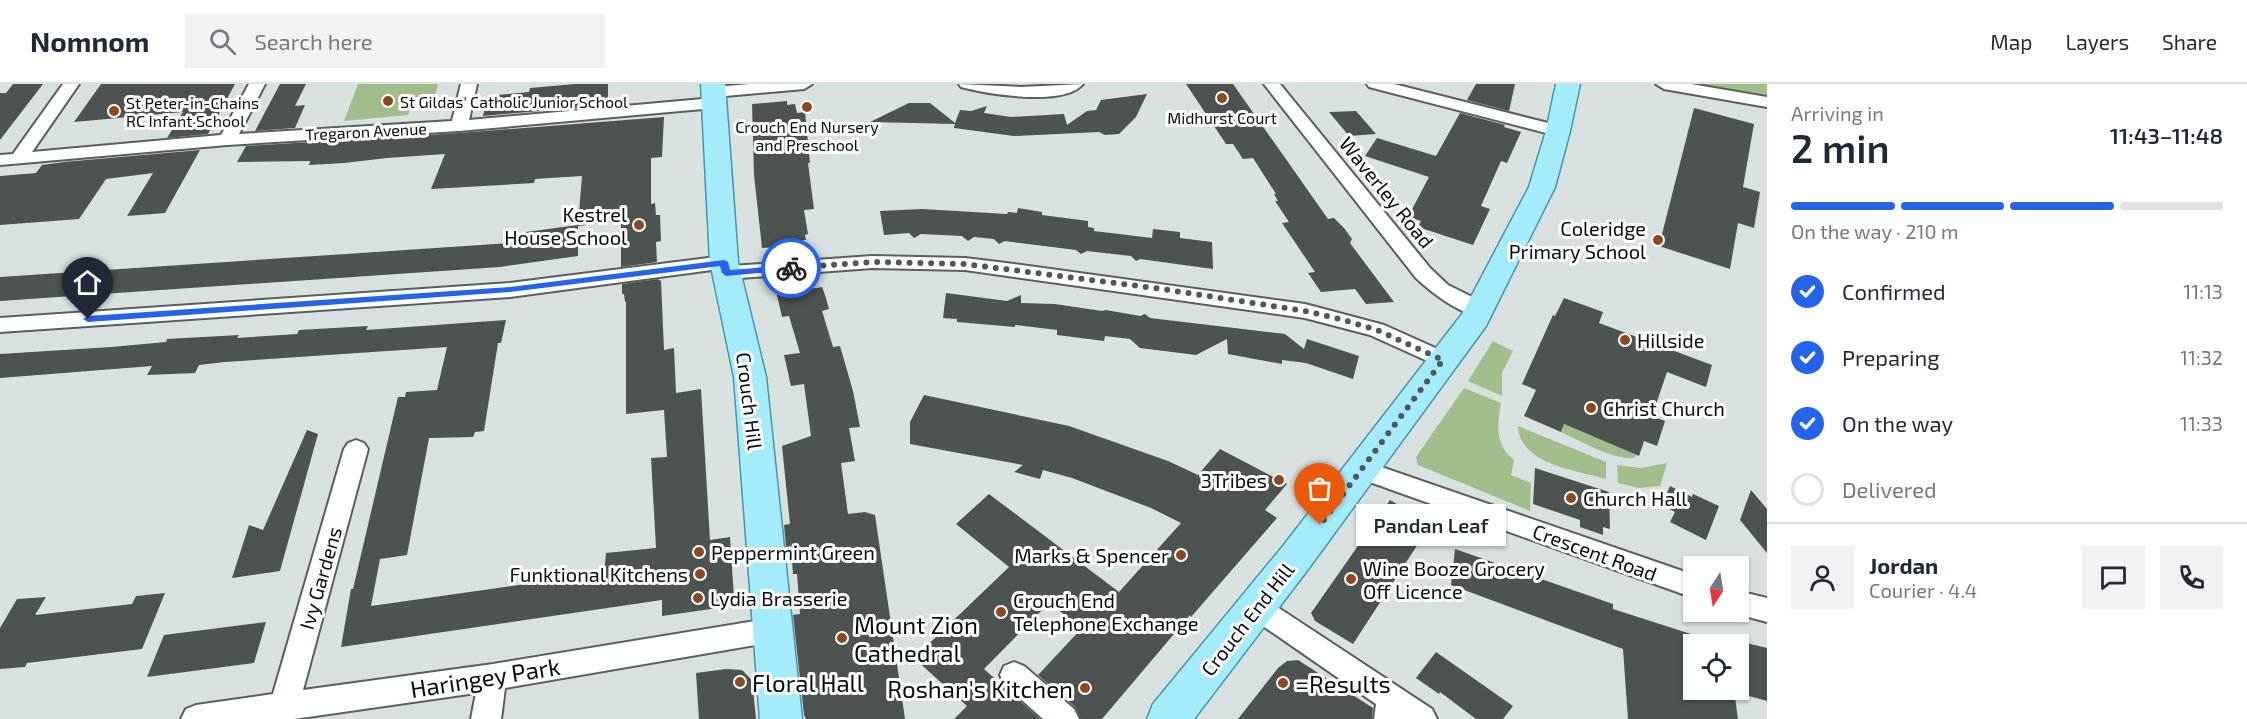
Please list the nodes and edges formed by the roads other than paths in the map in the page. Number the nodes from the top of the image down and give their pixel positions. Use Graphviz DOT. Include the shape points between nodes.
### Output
graph roads {
  1 [pos="71,84"];
  2 [pos="257,84"];
  3 [pos="469,84"];
  4 [pos="804,84"];
  5 [pos="967,84"];
  6 [pos="1075,84"];
  7 [pos="1272,84"];
  8 [pos="1375,84"];
  9 [pos="1568,84"];
  10 [pos="1664,84"];
  11 [pos="1036,88"];
  12 [pos="714,93"];
  13 [pos="1767,102"];
  14 [pos="459,126"];
  15 [pos="1558,131"];
  16 [pos="227,140"];
  17 [pos="9,160"];
  18 [pos="725,268"];
  19 [pos="1481,310"];
  20 [pos="0,325"];
  21 [pos="1443,360"];
  22 [pos="356,449"];
  23 [pos="1361,469"];
  24 [pos="1683,583"];
  25 [pos="1749,606"];
  26 [pos="1256,607"];
  27 [pos="1767,610"];
  28 [pos="773,630"];
  29 [pos="1014,675"];
  30 [pos="493,677"];
  31 [pos="284,707"];
  32 [pos="1390,707"];
  33 [pos="196,719"];
  34 [pos="486,719"];
  35 [pos="780,719"];
  36 [pos="1064,719"];
  37 [pos="1168,719"];
  38 [pos="1422,719"];
  1 -- 17 [label="street"];
  2 -- 16 [label="street"];
  3 -- 14 [label="street"];
  4 -- 12 [label="street, Tregaron Avenue"];
  5 -- 11 [label="street" via="1009,92"];
  6 -- 11 [label="street" via="1062,89"];
  7 -- 19 [label="street, Waverley Road" via="1423,273 1441,290"];
  8 -- 15 [label="street"];
  9 -- 15 [label="main road, Crouch End Hill"];
  10 -- 13 [label="street"];
  12 -- 14 [label="street, Tregaron Avenue"];
  12 -- 18 [label="main road, Crouch Hill"];
  14 -- 16 [label="street, Tregaron Avenue"];
  15 -- 19 [label="main road, Crouch End Hill" via="1542,187"];
  16 -- 17 [label="street, Tregaron Avenue"];
  18 -- 20 [label="street" via="510,290"];
  18 -- 21 [label="street" via="883,262 965,264 1014,270 1305,311 1377,330"];
  18 -- 28 [label="main road, Crouch Hill" via="750,377"];
  19 -- 21 [label="main road, Crouch End Hill"];
  21 -- 23 [label="main road, Crouch End Hill"];
  22 -- 31 [label="street, Ivy Gardens"];
  23 -- 24 [label="street, Crescent Road"];
  23 -- 26 [label="main road, Crouch End Hill"];
  25 -- 27 [label="street"];
  26 -- 32 [label="street"];
  26 -- 37 [label="main road, Crouch End Hill"];
  28 -- 30 [label="street, Haringey Park"];
  28 -- 35 [label="main road, Crouch Hill"];
  29 -- 36 [label="street"];
  30 -- 31 [label="street, Haringey Park"];
  30 -- 34 [label="street"];
  31 -- 33 [label="street, Haringey Park"];
  32 -- 38 [label="street"];
}
